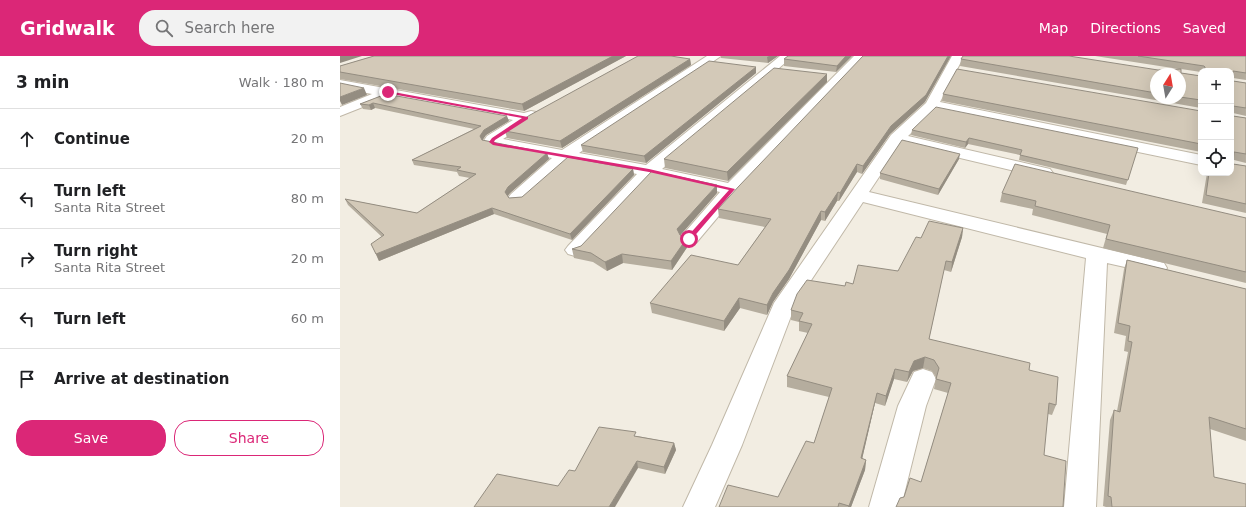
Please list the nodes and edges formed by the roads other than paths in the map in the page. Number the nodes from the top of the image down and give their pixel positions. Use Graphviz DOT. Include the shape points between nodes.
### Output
graph roads {
  1 [pos="787,56"];
  2 [pos="860,56"];
  3 [pos="958,56"];
  4 [pos="708,60"];
  5 [pos="951,70"];
  6 [pos="966,72"];
  7 [pos="340,84"];
  8 [pos="388,92"];
  9 [pos="932,105"];
  10 [pos="547,106"];
  11 [pos="340,112"];
  12 [pos="526,118"];
  13 [pos="897,138"];
  14 [pos="566,156"];
  15 [pos="1198,159"];
  16 [pos="649,171"];
  17 [pos="1062,178"];
  18 [pos="732,189"];
  19 [pos="858,195"];
  20 [pos="517,198"];
  21 [pos="689,239"];
  22 [pos="575,250"];
  23 [pos="1097,254"];
  24 [pos="1179,274"];
  25 [pos="922,379"];
  26 [pos="699,507"];
  27 [pos="885,507"];
  28 [pos="1080,507"];
  1 -- 16 [label="street"];
  2 -- 18 [label="street" via="831,77"];
  3 -- 5 [label="street"];
  4 -- 14 [label="street"];
  5 -- 6 [label="street"];
  5 -- 9 [label="street"];
  7 -- 8 [label="street"];
  8 -- 11 [label="street"];
  8 -- 12 [label="street"];
  9 -- 13 [label="street"];
  9 -- 15 [label="street"];
  10 -- 12 [label="street"];
  12 -- 14 [label="street" via="491,142"];
  13 -- 17 [label="street"];
  13 -- 19 [label="street"];
  14 -- 16 [label="street"];
  14 -- 20 [label="street"];
  16 -- 18 [label="street"];
  16 -- 22 [label="street"];
  18 -- 21 [label="street"];
  19 -- 23 [label="street"];
  19 -- 26 [label="street" via="785,303"];
  23 -- 24 [label="street"];
  23 -- 28 [label="street"];
  25 -- 27 [label="street" via="912,406"];
}
